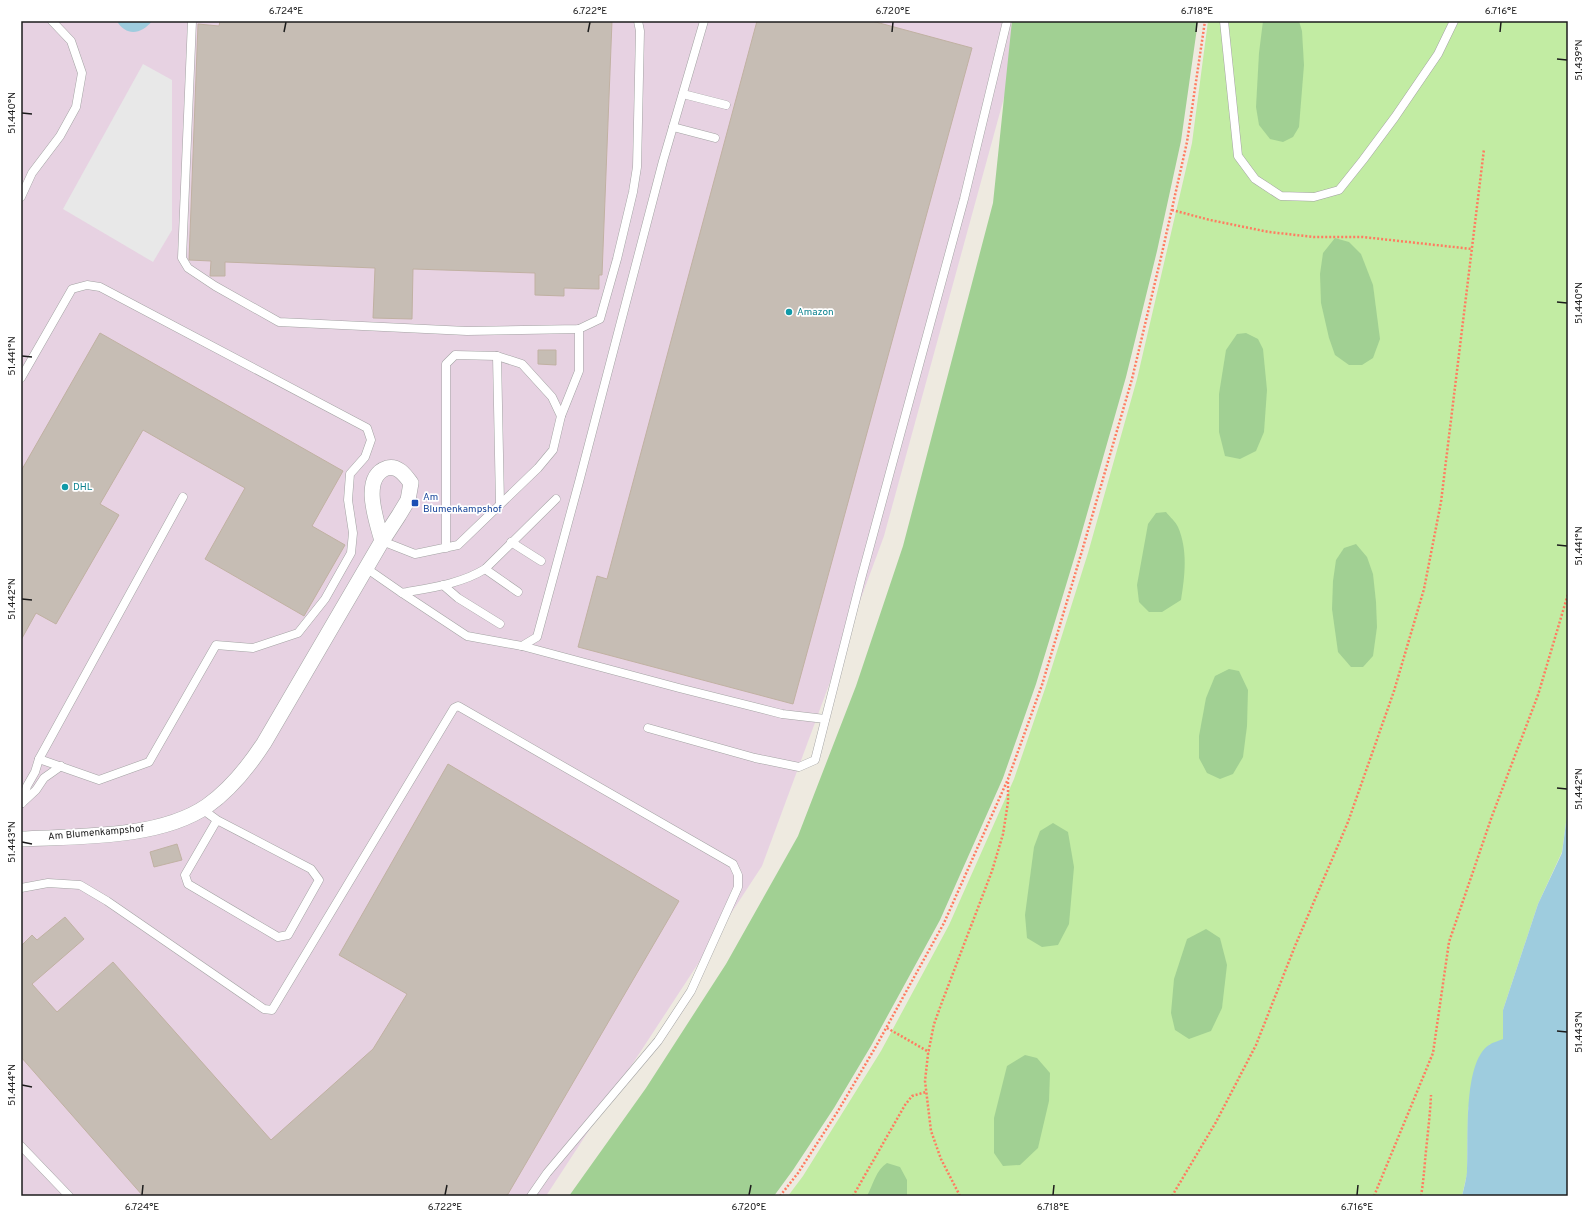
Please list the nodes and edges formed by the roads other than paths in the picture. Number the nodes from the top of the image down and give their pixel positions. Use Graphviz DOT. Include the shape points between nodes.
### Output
graph roads {
  1 [pos="52,21"];
  2 [pos="192,21"];
  3 [pos="638,21"];
  4 [pos="704,21"];
  5 [pos="1007,21"];
  6 [pos="1224,21"];
  7 [pos="1454,21"];
  8 [pos="683,94"];
  9 [pos="726,106"];
  10 [pos="673,127"];
  11 [pos="716,138"];
  12 [pos="21,197"];
  13 [pos="579,329"];
  14 [pos="497,356"];
  15 [pos="21,378"];
  16 [pos="561,416"];
  17 [pos="183,497"];
  18 [pos="556,499"];
  19 [pos="500,504"];
  20 [pos="382,541"];
  21 [pos="511,542"];
  22 [pos="446,548"];
  23 [pos="541,561"];
  24 [pos="366,568"];
  25 [pos="485,569"];
  26 [pos="443,585"];
  27 [pos="518,592"];
  28 [pos="402,593"];
  29 [pos="500,624"];
  30 [pos="522,646"];
  31 [pos="825,719"];
  32 [pos="648,728"];
  33 [pos="39,759"];
  34 [pos="61,766"];
  35 [pos="22,805"];
  36 [pos="202,809"];
  37 [pos="217,820"];
  38 [pos="21,839"];
  39 [pos="21,888"];
  40 [pos="21,1146"];
  41 [pos="69,1196"];
  42 [pos="531,1196"];
  1 -- 12 [label="lane" via="71,41 82,73 76,107 60,136 32,173"];
  2 -- 13 [label="lane" via="182,258 188,268 279,322 467,331"];
  3 -- 13 [label="lane" via="640,31 637,166 633,192 600,319"];
  4 -- 8 [label="lane"];
  5 -- 31 [label="lane" via="964,199"];
  6 -- 7 [label="lane" via="1238,156 1255,179 1281,196 1314,197 1339,190 1363,160 1438,54"];
  8 -- 9 [label="lane"];
  8 -- 10 [label="lane"];
  10 -- 11 [label="lane"];
  10 -- 30 [label="lane" via="536,637"];
  13 -- 16 [label="lane" via="579,371"];
  14 -- 16 [label="lane" via="522,364 552,397"];
  14 -- 19 [label="lane"];
  14 -- 22 [label="lane" via="455,355 446,364"];
  15 -- 34 [label="lane" via="72,289 87,285 100,287 367,428 371,440 365,457 350,474 348,500 352,533 351,553 325,599 298,633 253,648 216,644 149,762 99,780"];
  16 -- 19 [label="lane" via="553,450"];
  17 -- 33 [label="lane"];
  18 -- 21 [label="lane"];
  19 -- 22 [label="lane" via="458,545"];
  20 -- 20 [label="street, Am Blumenkampshof" via="373,510 372,488 374,479 381,470 391,467 401,471 411,483 408,500"];
  20 -- 22 [label="lane" via="415,554"];
  20 -- 24 [label="street, Am Blumenkampshof"];
  21 -- 23 [label="lane"];
  21 -- 25 [label="lane"];
  24 -- 28 [label="lane"];
  24 -- 36 [label="street, Am Blumenkampshof" via="260,749 224,792"];
  25 -- 26 [label="lane"];
  25 -- 27 [label="lane"];
  26 -- 28 [label="lane"];
  26 -- 29 [label="lane" via="458,598"];
  28 -- 30 [label="lane" via="466,636"];
  30 -- 31 [label="lane" via="782,714"];
  31 -- 32 [label="lane" via="815,760 799,767 755,758"];
  33 -- 34 [label="lane"];
  33 -- 35 [label="lane"];
  34 -- 35 [label="lane" via="44,778"];
  36 -- 37 [label="lane"];
  36 -- 38 [label="street, Am Blumenkampshof" via="149,829 120,834"];
  37 -- 37 [label="lane" via="311,869 319,880 288,935 278,937 188,884 185,875"];
  39 -- 42 [label="lane" via="48,883 80,885 264,1009 272,1010 454,708 458,706 733,864 738,875 738,887 691,991 658,1041 547,1173"];
  40 -- 41 [label="lane"];
}
